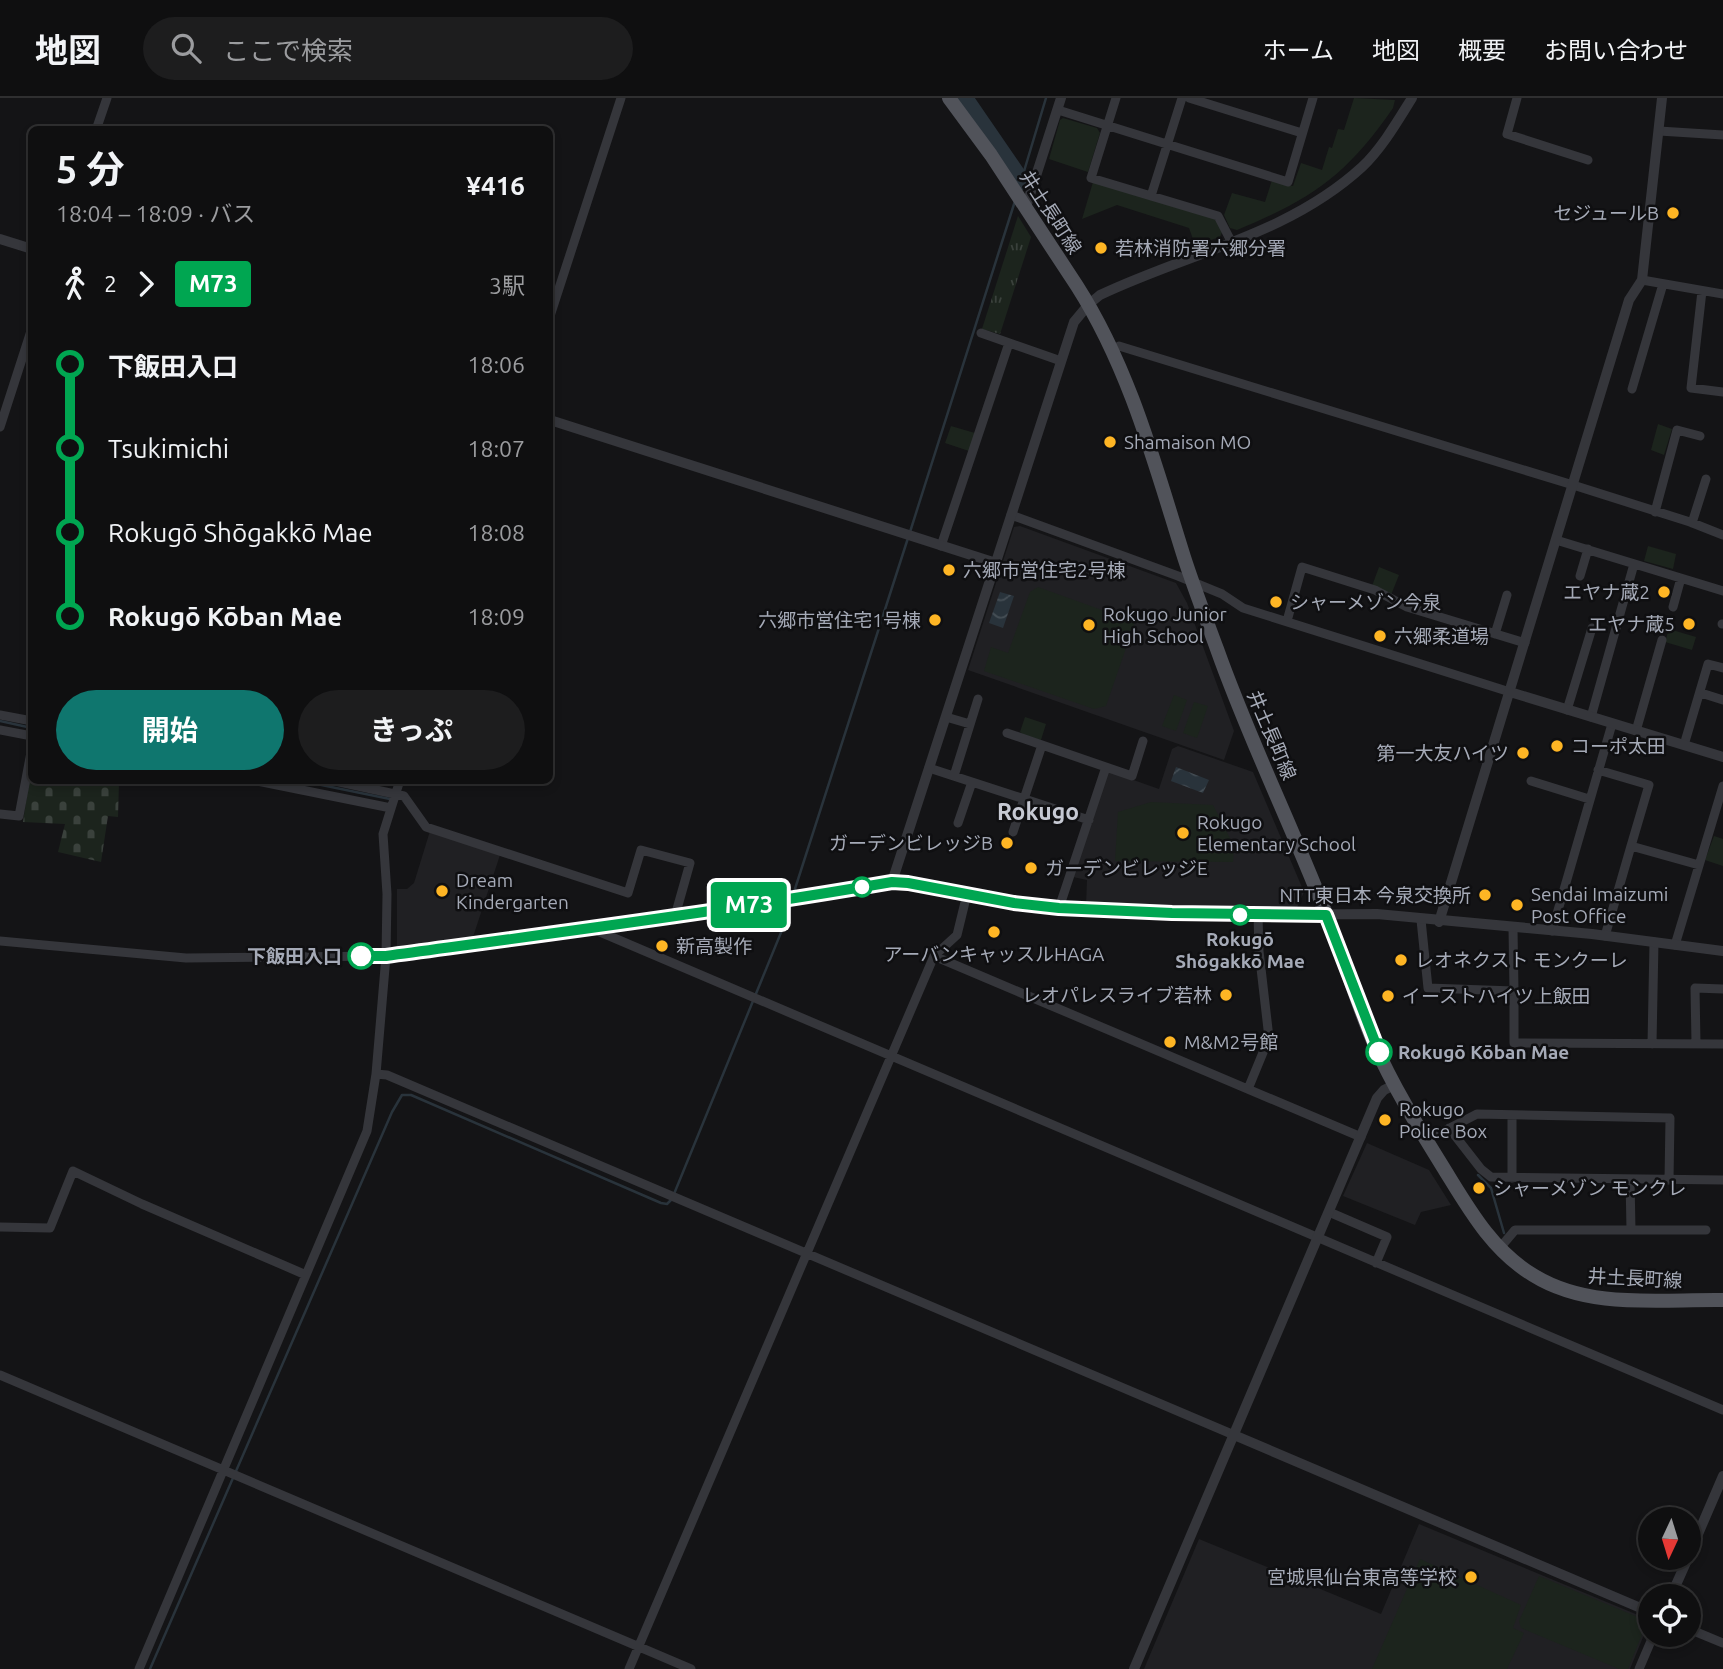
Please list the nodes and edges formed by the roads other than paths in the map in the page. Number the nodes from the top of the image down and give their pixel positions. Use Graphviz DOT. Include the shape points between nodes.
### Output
graph roads {
  1 [pos="107,98"];
  2 [pos="621,98"];
  3 [pos="948,98"];
  4 [pos="1116,98"];
  5 [pos="1182,98"];
  6 [pos="1189,98"];
  7 [pos="1313,98"];
  8 [pos="1412,98"];
  9 [pos="1517,98"];
  10 [pos="1662,98"];
  11 [pos="1059,104"];
  12 [pos="1108,125"];
  13 [pos="97,126"];
  14 [pos="1659,131"];
  15 [pos="1302,133"];
  16 [pos="1723,135"];
  17 [pos="1167,143"];
  18 [pos="1588,160"];
  19 [pos="1151,195"];
  20 [pos="1024,204"];
  21 [pos="0,239"];
  22 [pos="1232,243"];
  23 [pos="28,248"];
  24 [pos="1642,280"];
  25 [pos="1663,284"];
  26 [pos="1702,291"];
  27 [pos="1723,295"];
  28 [pos="1089,304"];
  29 [pos="553,307"];
  30 [pos="981,333"];
  31 [pos="28,340"];
  32 [pos="1009,343"];
  33 [pos="1111,351"];
  34 [pos="1061,361"];
  35 [pos="1632,389"];
  36 [pos="1723,392"];
  37 [pos="553,420"];
  38 [pos="0,427"];
  39 [pos="1700,436"];
  40 [pos="1706,479"];
  41 [pos="1573,485"];
  42 [pos="1655,512"];
  43 [pos="1011,515"];
  44 [pos="1692,523"];
  45 [pos="1723,535"];
  46 [pos="1556,540"];
  47 [pos="941,547"];
  48 [pos="1588,549"];
  49 [pos="996,564"];
  50 [pos="1634,564"];
  51 [pos="1580,576"];
  52 [pos="1681,578"];
  53 [pos="1193,583"];
  54 [pos="1723,591"];
  55 [pos="1507,595"];
  56 [pos="1673,607"];
  57 [pos="1287,621"];
  58 [pos="1592,628"];
  59 [pos="1495,634"];
  60 [pos="1662,640"];
  61 [pos="1525,643"];
  62 [pos="1723,668"];
  63 [pos="1510,692"];
  64 [pos="1701,693"];
  65 [pos="978,699"];
  66 [pos="1723,699"];
  67 [pos="1567,710"];
  68 [pos="0,715"];
  69 [pos="946,716"];
  70 [pos="1591,718"];
  71 [pos="28,721"];
  72 [pos="970,724"];
  73 [pos="1612,724"];
  74 [pos="0,730"];
  75 [pos="1636,731"];
  76 [pos="1007,733"];
  77 [pos="28,735"];
  78 [pos="1143,741"];
  79 [pos="1042,745"];
  80 [pos="1684,745"];
  81 [pos="1723,757"];
  82 [pos="1105,767"];
  83 [pos="28,768"];
  84 [pos="929,768"];
  85 [pos="1598,770"];
  86 [pos="954,776"];
  87 [pos="1531,781"];
  88 [pos="972,782"];
  89 [pos="278,784"];
  90 [pos="341,784"];
  91 [pos="399,784"];
  92 [pos="1723,786"];
  93 [pos="1024,798"];
  94 [pos="1589,799"];
  95 [pos="393,802"];
  96 [pos="0,814"];
  97 [pos="1089,820"];
  98 [pos="958,823"];
  99 [pos="1013,832"];
  100 [pos="1631,846"];
  101 [pos="1699,865"];
  102 [pos="892,882"];
  103 [pos="967,894"];
  104 [pos="798,898"];
  105 [pos="1059,908"];
  106 [pos="1258,915"];
  107 [pos="1326,915"];
  108 [pos="675,916"];
  109 [pos="1421,920"];
  110 [pos="1439,922"];
  111 [pos="597,927"];
  112 [pos="1513,928"];
  113 [pos="1552,931"];
  114 [pos="1605,936"];
  115 [pos="0,941"];
  116 [pos="1654,942"];
  117 [pos="1675,945"];
  118 [pos="1723,951"];
  119 [pos="386,956"];
  120 [pos="934,956"];
  121 [pos="1723,989"];
  122 [pos="1514,991"];
  123 [pos="1696,1043"];
  124 [pos="1652,1044"];
  125 [pos="1723,1044"];
  126 [pos="891,1055"];
  127 [pos="376,1074"];
  128 [pos="1394,1085"];
  129 [pos="1248,1089"];
  130 [pos="1512,1115"];
  131 [pos="1449,1128"];
  132 [pos="1361,1137"];
  133 [pos="1424,1137"];
  134 [pos="1512,1178"];
  135 [pos="1630,1179"];
  136 [pos="1670,1180"];
  137 [pos="1723,1180"];
  138 [pos="1329,1212"];
  139 [pos="0,1227"];
  140 [pos="1631,1230"];
  141 [pos="1706,1230"];
  142 [pos="1318,1238"];
  143 [pos="1499,1250"];
  144 [pos="807,1253"];
  145 [pos="1376,1263"];
  146 [pos="306,1275"];
  147 [pos="1723,1300"];
  148 [pos="0,1375"];
  149 [pos="1723,1410"];
  150 [pos="1234,1435"];
  151 [pos="225,1472"];
  152 [pos="1723,1476"];
  153 [pos="1701,1526"];
  154 [pos="1638,1607"];
  155 [pos="1701,1634"];
  156 [pos="1723,1643"];
  157 [pos="638,1646"];
  158 [pos="1648,1647"];
  159 [pos="139,1669"];
  160 [pos="629,1669"];
  161 [pos="691,1669"];
  162 [pos="1134,1669"];
  163 [pos="1639,1669"];
  1 -- 13 [label="street"];
  2 -- 29 [label="street"];
  3 -- 20 [label="main road, 井土長町線"];
  4 -- 12 [label="street"];
  5 -- 17 [label="street"];
  6 -- 15 [label="street"];
  7 -- 15 [label="street"];
  8 -- 22 [label="street" via="1364,165 1328,195 1285,221"];
  9 -- 18 [label="street" via="1507,134"];
  10 -- 14 [label="street"];
  11 -- 12 [label="street"];
  11 -- 20 [label="street"];
  12 -- 17 [label="street"];
  12 -- 19 [label="street" via="1091,178"];
  14 -- 16 [label="street"];
  14 -- 24 [label="street"];
  15 -- 17 [label="street" via="1288,182"];
  17 -- 19 [label="street"];
  19 -- 22 [label="street" via="1217,216"];
  20 -- 28 [label="main road, 井土長町線"];
  21 -- 23 [label="street"];
  22 -- 28 [label="street" via="1110,290"];
  24 -- 25 [label="street"];
  24 -- 41 [label="street" via="1629,300"];
  25 -- 26 [label="street"];
  25 -- 35 [label="street"];
  26 -- 27 [label="street"];
  26 -- 36 [label="street" via="1690,388"];
  28 -- 33 [label="main road, 井土長町線"];
  28 -- 34 [label="street" via="1074,322"];
  30 -- 32 [label="street"];
  31 -- 38 [label="street"];
  32 -- 34 [label="street"];
  32 -- 47 [label="street"];
  33 -- 41 [label="street" via="1119,346"];
  33 -- 53 [label="main road, 井土長町線" via="1136,408"];
  34 -- 43 [label="street"];
  37 -- 47 [label="street"];
  39 -- 42 [label="street" via="1677,430"];
  40 -- 44 [label="street"];
  41 -- 42 [label="street"];
  41 -- 46 [label="street"];
  42 -- 44 [label="street"];
  43 -- 49 [label="street"];
  43 -- 53 [label="street"];
  44 -- 45 [label="street"];
  46 -- 48 [label="street"];
  46 -- 61 [label="street"];
  47 -- 49 [label="street"];
  48 -- 50 [label="street"];
  48 -- 51 [label="street"];
  49 -- 69 [label="street"];
  50 -- 52 [label="street"];
  50 -- 70 [label="street"];
  52 -- 54 [label="street"];
  52 -- 56 [label="street"];
  53 -- 57 [label="street" via="1243,608"];
  53 -- 107 [label="main road, 井土長町線" via="1236,700"];
  55 -- 59 [label="street"];
  57 -- 59 [label="street" via="1303,567 1375,590 1407,607"];
  57 -- 63 [label="street"];
  58 -- 67 [label="street"];
  59 -- 61 [label="street"];
  60 -- 75 [label="street"];
  61 -- 63 [label="street"];
  62 -- 64 [label="street" via="1708,664"];
  63 -- 67 [label="street"];
  63 -- 110 [label="street"];
  64 -- 66 [label="street"];
  64 -- 80 [label="street"];
  65 -- 72 [label="street"];
  67 -- 70 [label="street"];
  68 -- 71 [label="street"];
  69 -- 72 [label="street"];
  69 -- 84 [label="street"];
  70 -- 73 [label="street"];
  72 -- 86 [label="street"];
  73 -- 75 [label="street"];
  73 -- 85 [label="street"];
  74 -- 77 [label="street"];
  75 -- 80 [label="street"];
  76 -- 79 [label="street"];
  78 -- 82 [label="street" via="1132,776"];
  79 -- 82 [label="street"];
  79 -- 93 [label="street"];
  80 -- 81 [label="street"];
  82 -- 97 [label="street"];
  83 -- 96 [label="street" via="19,816"];
  84 -- 86 [label="street"];
  84 -- 102 [label="street"];
  85 -- 94 [label="street"];
  85 -- 100 [label="street" via="1648,785"];
  86 -- 88 [label="street"];
  87 -- 94 [label="street"];
  88 -- 93 [label="street"];
  88 -- 98 [label="street"];
  89 -- 95 [label="street"];
  90 -- 95 [label="street"];
  91 -- 95 [label="street"];
  92 -- 101 [label="street"];
  93 -- 97 [label="street"];
  93 -- 99 [label="street"];
  94 -- 113 [label="street"];
  95 -- 108 [label="street" via="404,796 426,827 628,893 641,850 690,863"];
  95 -- 119 [label="street" via="383,834"];
  97 -- 105 [label="street"];
  100 -- 101 [label="street"];
  100 -- 114 [label="street"];
  101 -- 117 [label="street"];
  102 -- 103 [label="street"];
  102 -- 104 [label="street"];
  103 -- 105 [label="street"];
  103 -- 120 [label="street" via="957,935"];
  104 -- 108 [label="street"];
  105 -- 106 [label="street"];
  106 -- 107 [label="street"];
  106 -- 129 [label="street" via="1269,1038"];
  107 -- 109 [label="street" via="1377,914"];
  107 -- 128 [label="main road, 井土長町線"];
  108 -- 111 [label="street"];
  109 -- 110 [label="street"];
  109 -- 122 [label="street" via="1428,988"];
  110 -- 112 [label="street"];
  111 -- 119 [label="street"];
  111 -- 126 [label="street"];
  112 -- 113 [label="street"];
  112 -- 122 [label="street"];
  113 -- 114 [label="street"];
  114 -- 116 [label="street"];
  115 -- 119 [label="street" via="186,957"];
  116 -- 117 [label="street"];
  116 -- 124 [label="street"];
  117 -- 118 [label="street"];
  119 -- 127 [label="street"];
  120 -- 126 [label="street"];
  120 -- 129 [label="street"];
  121 -- 123 [label="street" via="1695,988"];
  122 -- 124 [label="street" via="1514,1043"];
  123 -- 124 [label="street"];
  123 -- 125 [label="street"];
  126 -- 142 [label="street"];
  126 -- 144 [label="street"];
  127 -- 144 [label="street"];
  127 -- 146 [label="street" via="367,1131"];
  128 -- 132 [label="street" via="1377,1098"];
  128 -- 133 [label="main road, 井土長町線"];
  129 -- 132 [label="street"];
  130 -- 131 [label="street" via="1477,1114"];
  130 -- 134 [label="street"];
  130 -- 136 [label="street" via="1670,1118"];
  131 -- 133 [label="street"];
  131 -- 134 [label="street" via="1491,1177"];
  132 -- 138 [label="street"];
  133 -- 143 [label="main road, 井土長町線"];
  134 -- 135 [label="street"];
  135 -- 136 [label="street"];
  135 -- 140 [label="street"];
  136 -- 137 [label="street"];
  138 -- 142 [label="street"];
  138 -- 145 [label="street" via="1387,1237"];
  139 -- 146 [label="street" via="50,1228 73,1171"];
  140 -- 141 [label="street"];
  140 -- 143 [label="street" via="1515,1230"];
  142 -- 145 [label="street"];
  142 -- 150 [label="street"];
  143 -- 147 [label="main road, 井土長町線" via="1534,1276 1587,1297"];
  144 -- 150 [label="street"];
  144 -- 157 [label="street"];
  145 -- 149 [label="street"];
  146 -- 151 [label="street"];
  148 -- 151 [label="street"];
  150 -- 154 [label="street"];
  150 -- 162 [label="street"];
  151 -- 157 [label="street"];
  151 -- 159 [label="street"];
  152 -- 153 [label="street"];
  155 -- 156 [label="street"];
  157 -- 160 [label="street"];
  157 -- 161 [label="street"];
  158 -- 163 [label="street"];
}
